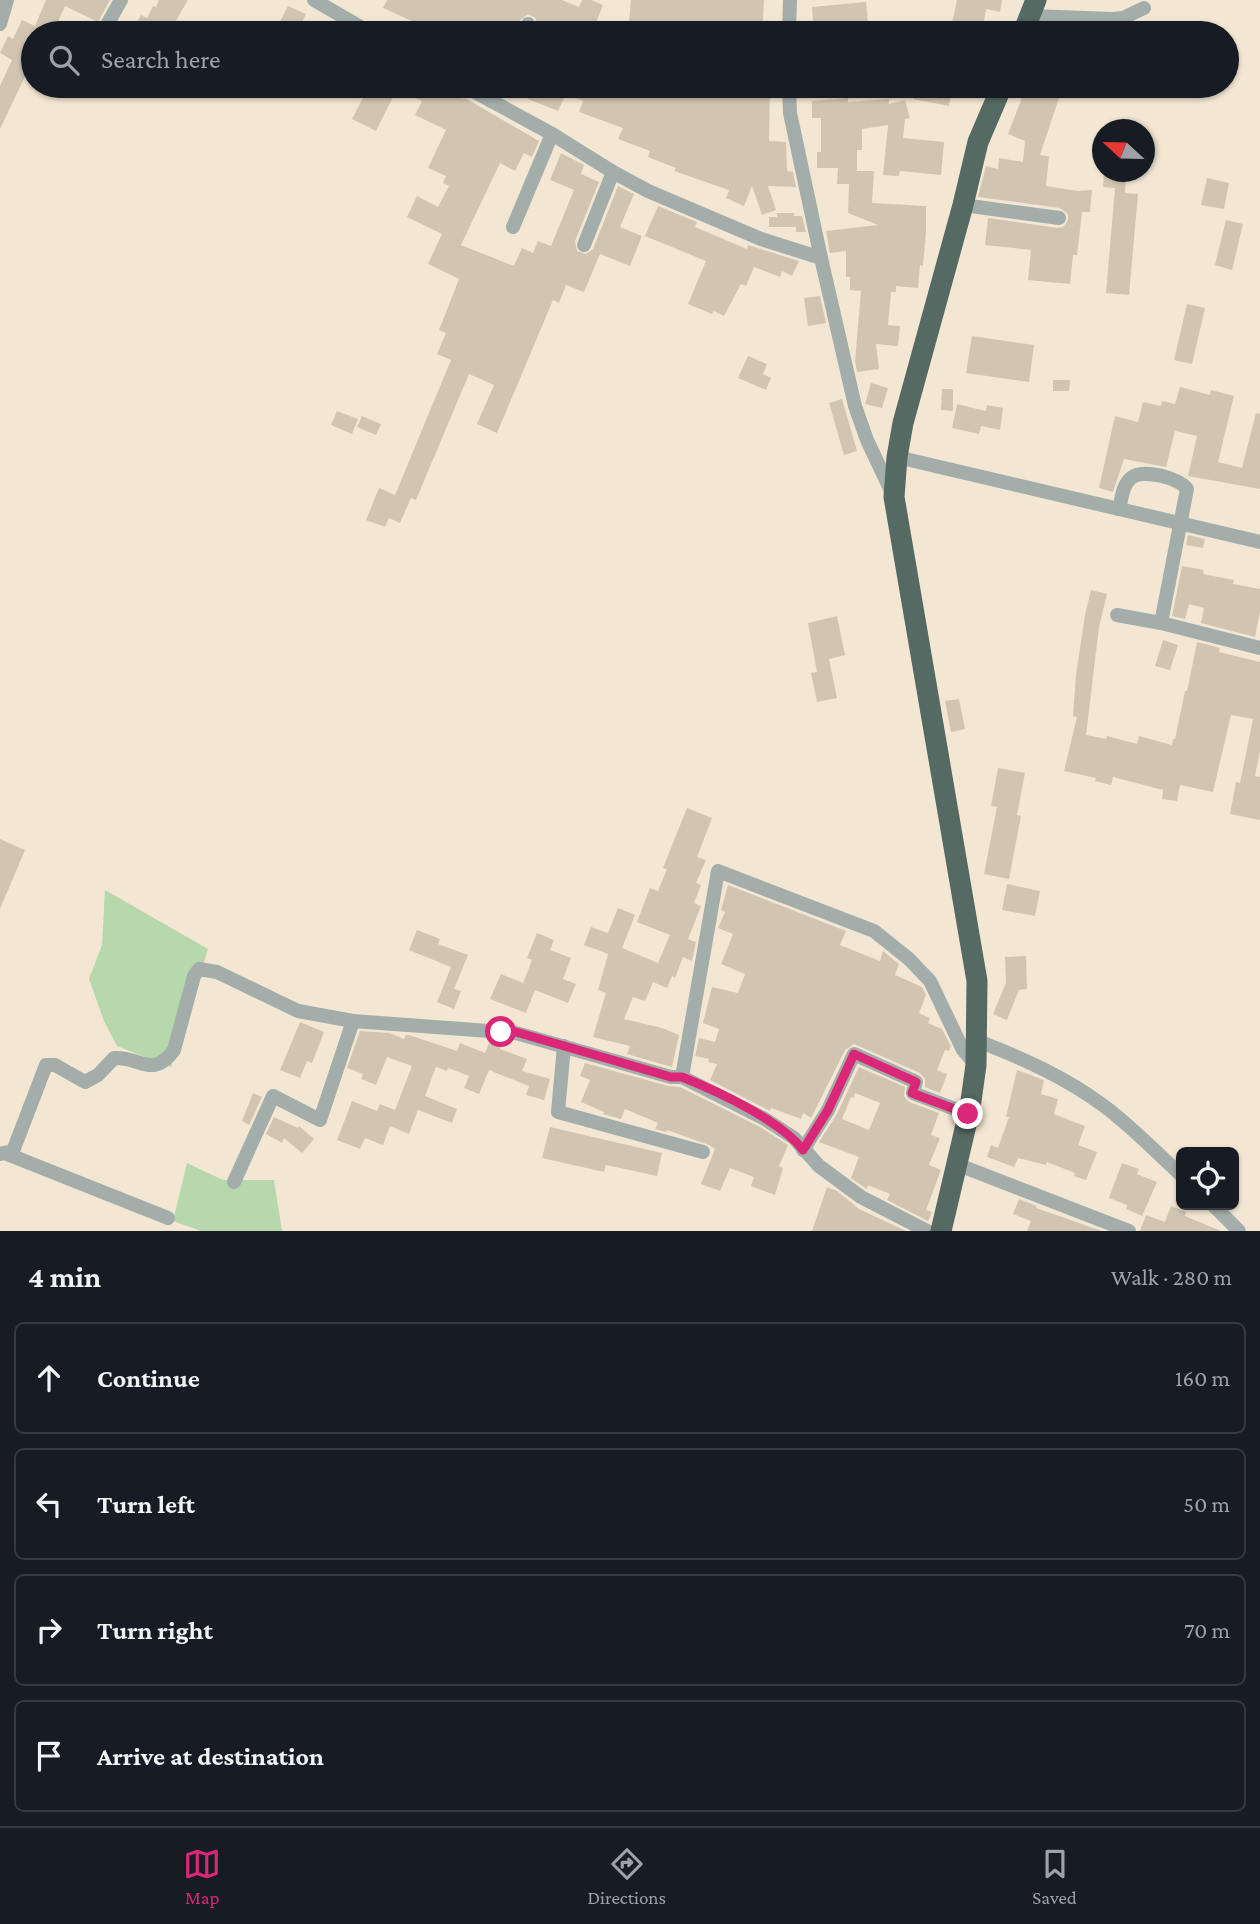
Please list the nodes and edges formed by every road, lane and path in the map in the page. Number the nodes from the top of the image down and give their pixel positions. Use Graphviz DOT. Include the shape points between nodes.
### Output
graph roads {
  1 [pos="7,0"];
  2 [pos="121,0"];
  3 [pos="314,0"];
  4 [pos="790,0"];
  5 [pos="1144,8"];
  6 [pos="1030,16"];
  7 [pos="109,21"];
  8 [pos="350,21"];
  9 [pos="789,21"];
  10 [pos="0,24"];
  11 [pos="502,98"];
  12 [pos="789,98"];
  13 [pos="997,98"];
  14 [pos="552,134"];
  15 [pos="613,172"];
  16 [pos="963,205"];
  17 [pos="1059,218"];
  18 [pos="513,226"];
  19 [pos="584,245"];
  20 [pos="821,258"];
  21 [pos="897,457"];
  22 [pos="894,497"];
  23 [pos="1119,509"];
  24 [pos="1180,523"];
  25 [pos="1260,542"];
  26 [pos="1117,615"];
  27 [pos="1161,623"];
  28 [pos="1260,648"];
  29 [pos="353,1021"];
  30 [pos="978,1041"];
  31 [pos="564,1046"];
  32 [pos="976,1065"];
  33 [pos="682,1077"];
  34 [pos="968,1114"];
  35 [pos="803,1150"];
  36 [pos="703,1152"];
  37 [pos="4,1154"];
  38 [pos="956,1164"];
  39 [pos="1176,1171"];
  40 [pos="234,1182"];
  41 [pos="1218,1210"];
  42 [pos="168,1218"];
  43 [pos="927,1231"];
  44 [pos="941,1231"];
  45 [pos="1129,1231"];
  46 [pos="1239,1231"];
  1 -- 10 [label="street"];
  2 -- 7 [label="street"];
  3 -- 8 [label="street"];
  4 -- 9 [label="street"];
  5 -- 6 [label="street" via="1113,19"];
  11 -- 14 [label="street"];
  12 -- 20 [label="street"];
  13 -- 16 [label="highway" via="978,142"];
  14 -- 15 [label="street"];
  14 -- 18 [label="street"];
  15 -- 19 [label="street"];
  15 -- 20 [label="street" via="733,228"];
  16 -- 17 [label="street"];
  16 -- 21 [label="highway"];
  20 -- 22 [label="street" via="855,406"];
  21 -- 22 [label="highway"];
  21 -- 23 [label="street"];
  22 -- 30 [label="highway" via="976,981"];
  23 -- 24 [label="street"];
  23 -- 24 [label="street" via="1124,487 1135,475 1177,479 1187,489"];
  24 -- 25 [label="street"];
  24 -- 27 [label="street"];
  26 -- 27 [label="street"];
  27 -- 28 [label="street"];
  29 -- 31 [label="street" via="516,1032"];
  29 -- 37 [label="street" via="288,1007 217,972 200,969 168,1058 148,1066 114,1058 85,1082 55,1065 46,1065 13,1152"];
  29 -- 40 [label="street" via="320,1119 272,1096"];
  30 -- 32 [label="highway"];
  30 -- 39 [label="street" via="1055,1075 1089,1096"];
  31 -- 33 [label="street"];
  31 -- 36 [label="street" via="558,1112"];
  32 -- 33 [label="street" via="963,1050 930,981 874,931 718,871"];
  32 -- 34 [label="highway"];
  33 -- 35 [label="street" via="765,1119 794,1138"];
  34 -- 35 [label="street" via="912,1093 916,1082 854,1054"];
  34 -- 38 [label="highway"];
  35 -- 43 [label="street" via="861,1197"];
  37 -- 42 [label="street"];
  38 -- 44 [label="highway"];
  38 -- 45 [label="street"];
  41 -- 46 [label="street"];
}
